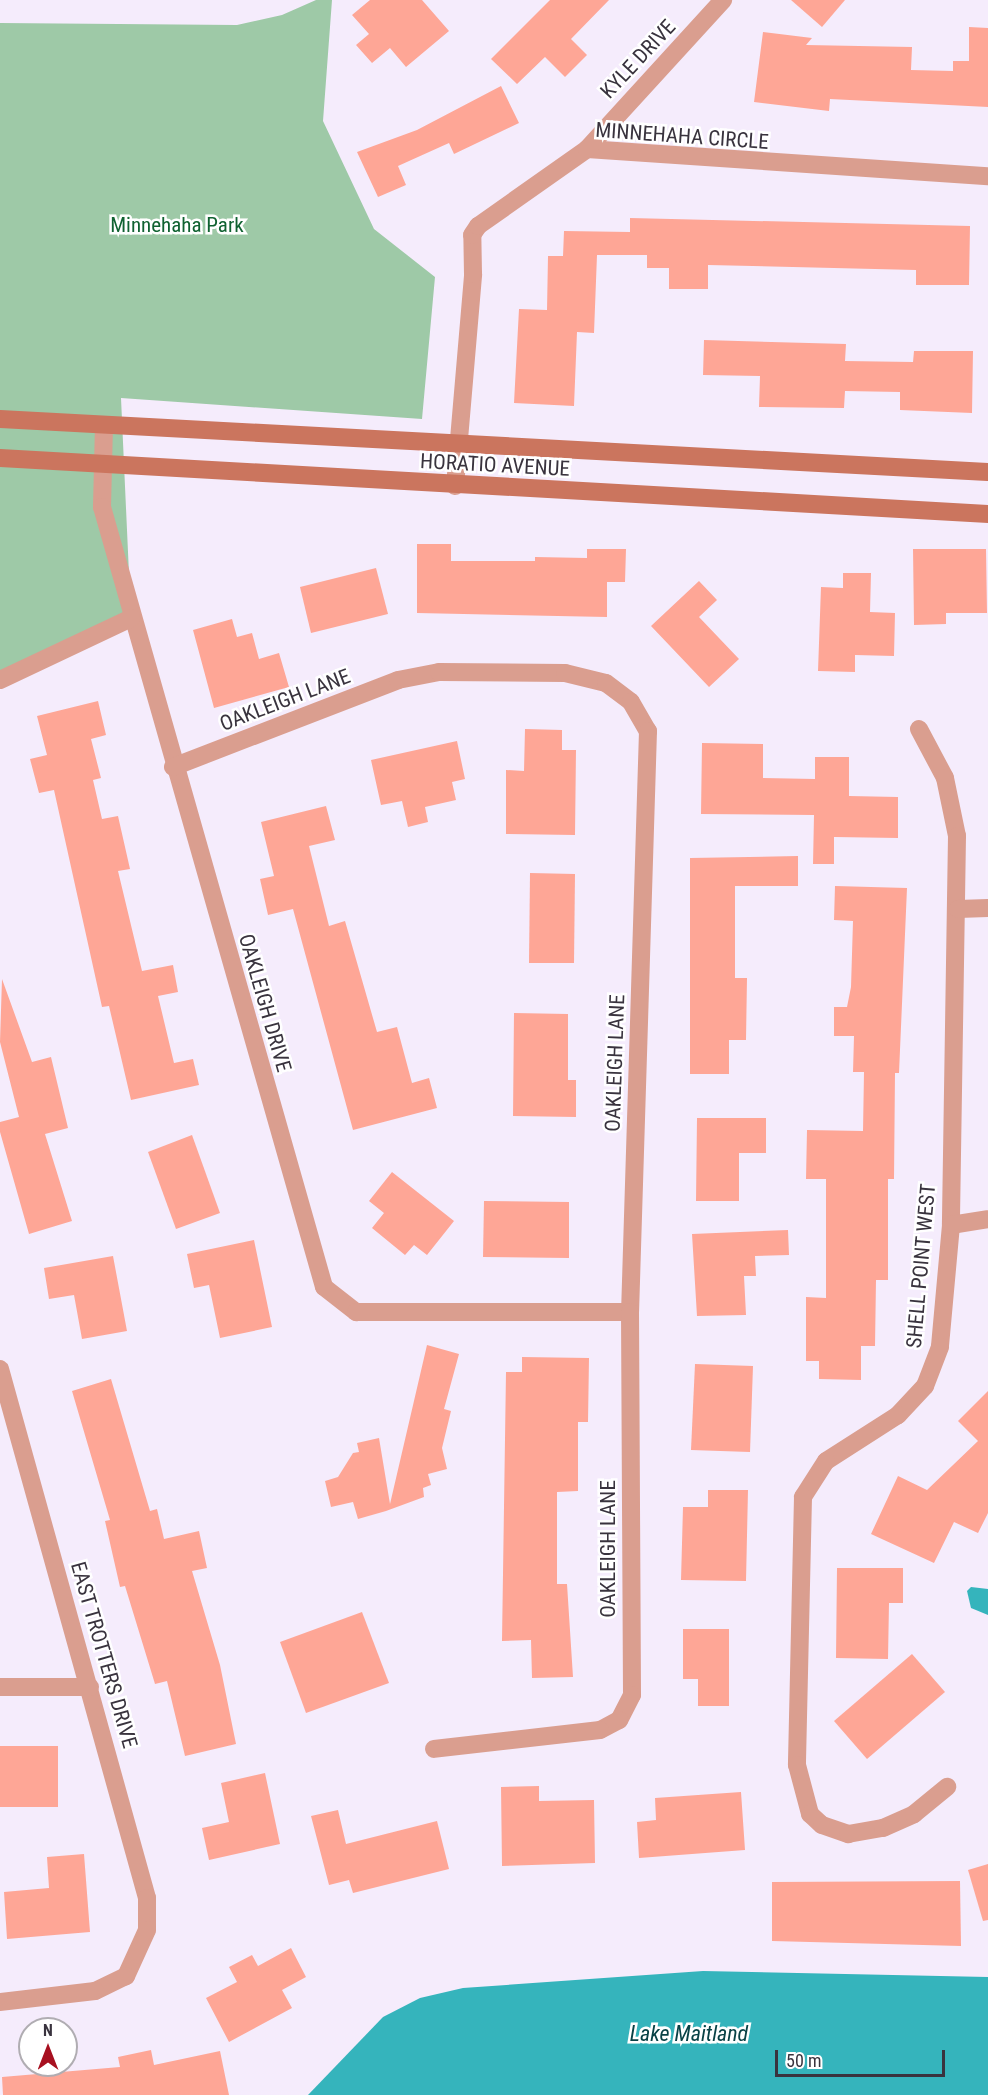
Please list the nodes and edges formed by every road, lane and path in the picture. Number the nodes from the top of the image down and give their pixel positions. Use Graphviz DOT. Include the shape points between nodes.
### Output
graph roads {
  1 [pos="723,0"];
  2 [pos="587,149"];
  3 [pos="988,176"];
  4 [pos="0,419"];
  5 [pos="104,425"];
  6 [pos="458,445"];
  7 [pos="0,458"];
  8 [pos="101,464"];
  9 [pos="988,472"];
  10 [pos="455,486"];
  11 [pos="988,514"];
  12 [pos="131,618"];
  13 [pos="0,680"];
  14 [pos="919,729"];
  15 [pos="174,767"];
  16 [pos="988,908"];
  17 [pos="958,909"];
  18 [pos="988,1219"];
  19 [pos="951,1225"];
  20 [pos="630,1312"];
  21 [pos="1,1373"];
  22 [pos="0,1687"];
  23 [pos="90,1687"];
  24 [pos="434,1749"];
  25 [pos="947,1787"];
  26 [pos="0,2002"];
  1 -- 2 [label="street, KYLE DRIVE"];
  2 -- 3 [label="street, MINNEHAHA CIRCLE"];
  2 -- 6 [label="street, MINNEHAHA CIRCLE" via="478,226 472,235 473,274"];
  4 -- 5 [label="main road, HORATIO AVENUE"];
  5 -- 6 [label="main road, HORATIO AVENUE"];
  5 -- 8 [label="street, OAKLEIGH DRIVE"];
  6 -- 9 [label="main road, HORATIO AVENUE"];
  6 -- 10 [label="street, MINNEHAHA CIRCLE"];
  7 -- 8 [label="main road, HORATIO AVENUE"];
  8 -- 10 [label="main road, HORATIO AVENUE"];
  8 -- 12 [label="street, OAKLEIGH DRIVE" via="102,507"];
  10 -- 11 [label="main road, HORATIO AVENUE"];
  12 -- 13 [label="street"];
  12 -- 15 [label="street, OAKLEIGH DRIVE"];
  14 -- 17 [label="street, SHELL POINT WEST" via="945,778 957,836"];
  15 -- 20 [label="street, OAKLEIGH DRIVE" via="324,1287 356,1312"];
  15 -- 20 [label="street, OAKLEIGH LANE" via="398,680 439,672 565,673 606,683 631,702 648,731"];
  16 -- 17 [label="street"];
  17 -- 19 [label="street, SHELL POINT WEST"];
  18 -- 19 [label="street"];
  19 -- 25 [label="street, SHELL POINT WEST" via="940,1347 925,1386 898,1415 826,1461 803,1497 797,1765 810,1814 822,1825 848,1834 883,1828 914,1814"];
  20 -- 24 [label="street, OAKLEIGH LANE" via="632,1695 619,1720 600,1730"];
  21 -- 23 [label="street, EAST TROTTERS DRIVE"];
  22 -- 23 [label="street"];
  23 -- 26 [label="street, EAST TROTTERS DRIVE" via="147,1898 147,1930 139,1955 126,1976 95,1991"];
}
